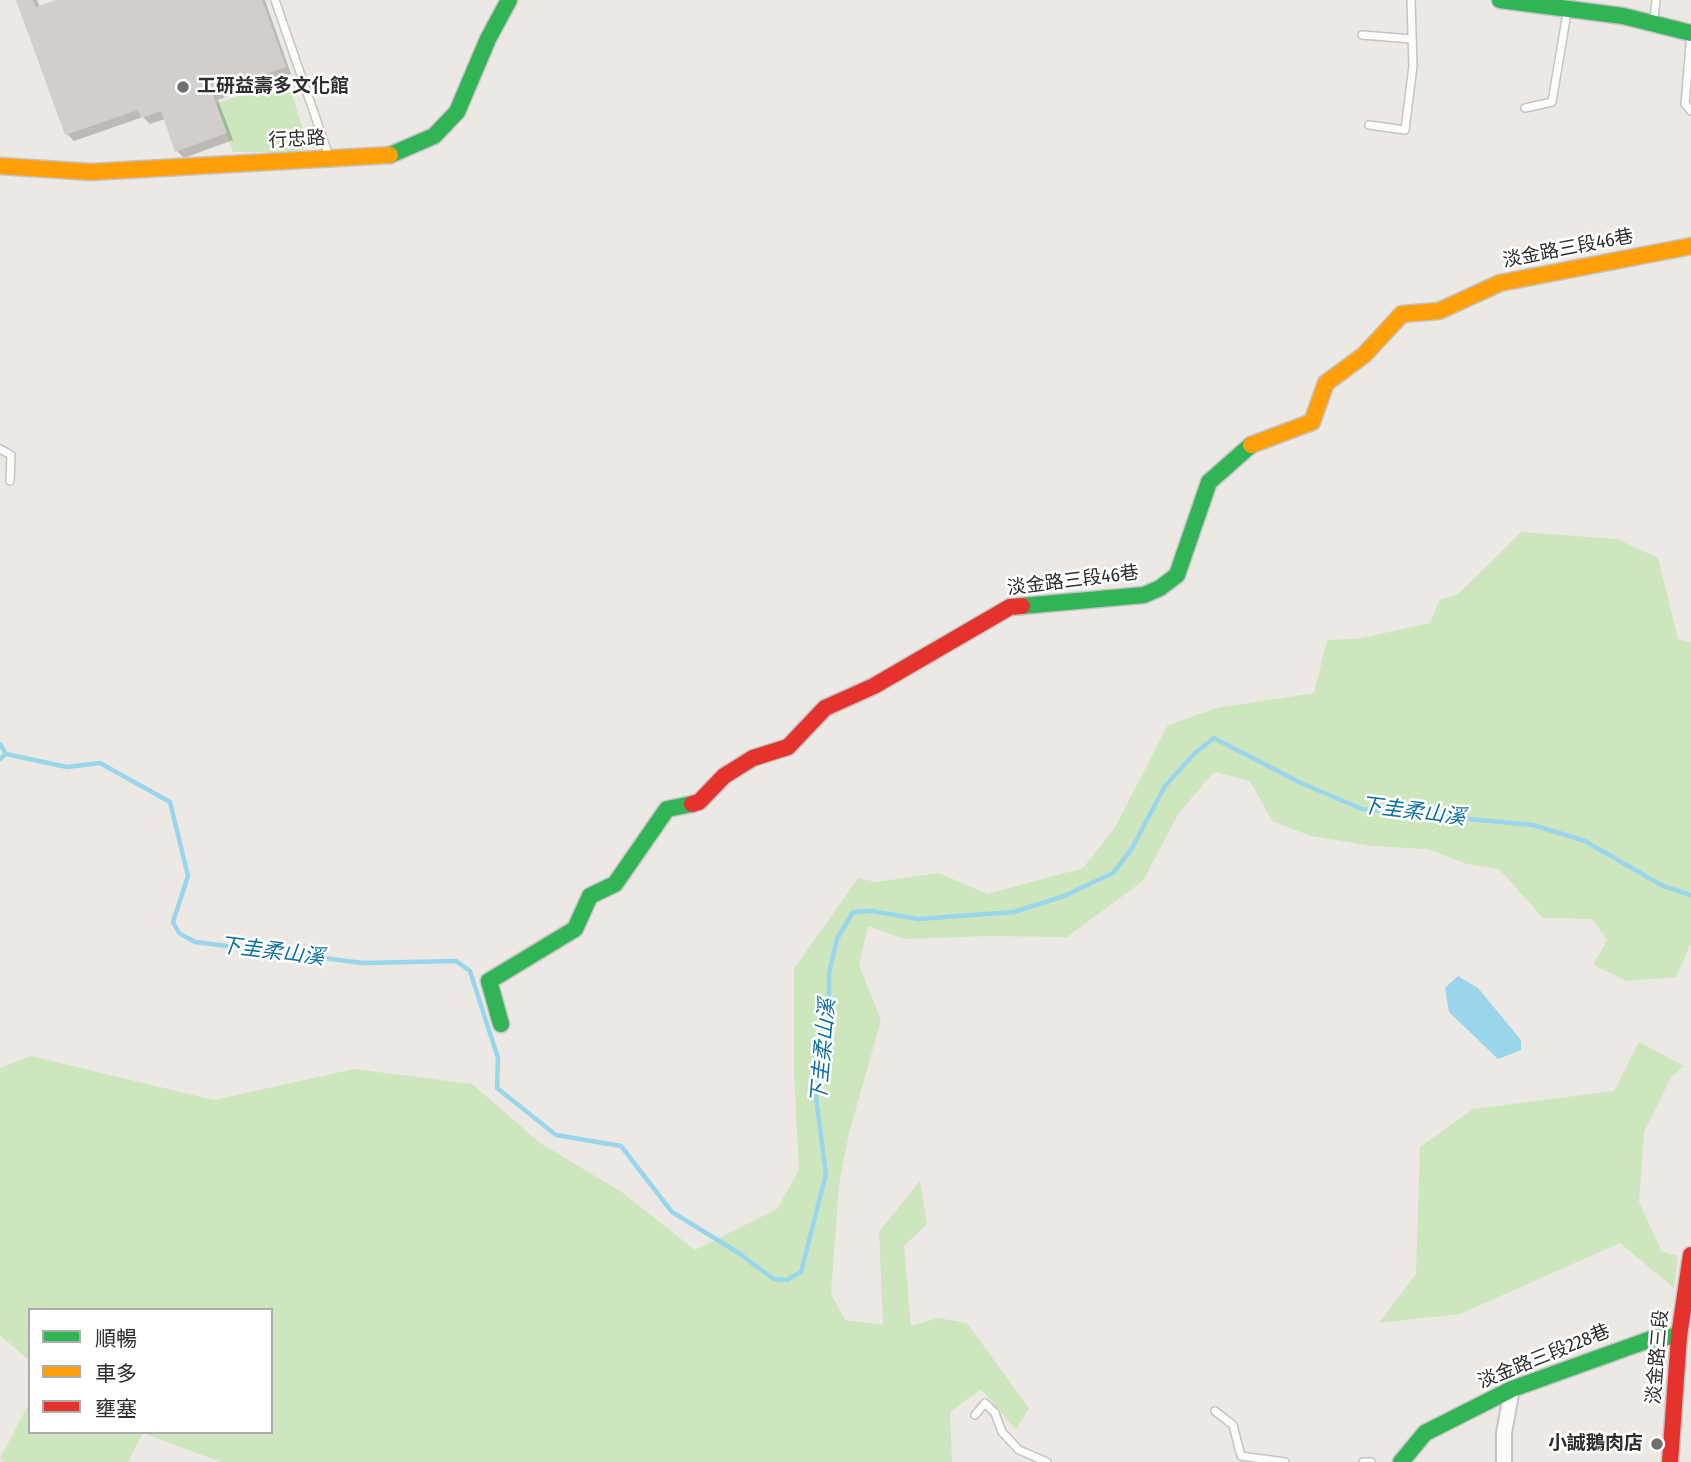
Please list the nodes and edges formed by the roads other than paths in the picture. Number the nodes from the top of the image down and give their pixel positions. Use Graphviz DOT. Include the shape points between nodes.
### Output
graph roads {
  1 [pos="275,0"];
  2 [pos="509,0"];
  3 [pos="1411,0"];
  4 [pos="1500,0"];
  5 [pos="1656,0"];
  6 [pos="1567,9"];
  7 [pos="1654,23"];
  8 [pos="1691,33"];
  9 [pos="1362,35"];
  10 [pos="1412,39"];
  11 [pos="1525,108"];
  12 [pos="1691,111"];
  13 [pos="1369,125"];
  14 [pos="331,160"];
  15 [pos="0,166"];
  16 [pos="1691,246"];
  17 [pos="0,449"];
  18 [pos="10,481"];
  19 [pos="501,1024"];
  20 [pos="1691,1255"];
  21 [pos="1679,1336"];
  22 [pos="1513,1389"];
  23 [pos="1215,1411"];
  24 [pos="975,1415"];
  25 [pos="1047,1462"];
  26 [pos="1285,1462"];
  27 [pos="1363,1462"];
  28 [pos="1371,1462"];
  29 [pos="1401,1462"];
  30 [pos="1504,1462"];
  31 [pos="1670,1462"];
  1 -- 14 [label="lane"];
  2 -- 14 [label="street, 行忠路" via="457,113 434,136 381,158"];
  3 -- 10 [label="lane"];
  4 -- 6 [label="street"];
  5 -- 7 [label="lane"];
  6 -- 7 [label="street"];
  6 -- 11 [label="lane" via="1552,102"];
  7 -- 8 [label="street"];
  8 -- 12 [label="lane" via="1685,104"];
  9 -- 10 [label="lane"];
  10 -- 13 [label="lane" via="1405,131"];
  14 -- 15 [label="street, 行忠路" via="91,172"];
  16 -- 19 [label="street, 淡金路三段46巷" via="1500,284 1439,311 1402,314 1364,355 1326,383 1312,422 1247,447 1209,482 1177,575 1160,589 1144,595 1010,607 874,686 825,708 788,747 733,770 699,802 667,809 615,884 590,896 575,929 488,981"];
  17 -- 18 [label="lane" via="11,455"];
  20 -- 21 [label="street, 淡金路三段"];
  21 -- 22 [label="street, 淡金路三段228巷" via="1654,1338"];
  21 -- 31 [label="street, 淡金路三段"];
  22 -- 29 [label="street, 淡金路三段228巷" via="1425,1433"];
  22 -- 30 [label="street" via="1504,1433"];
  23 -- 26 [label="lane" via="1233,1426 1241,1456"];
  24 -- 25 [label="lane" via="985,1403 1019,1450"];
  27 -- 28 [label="lane"];
}
